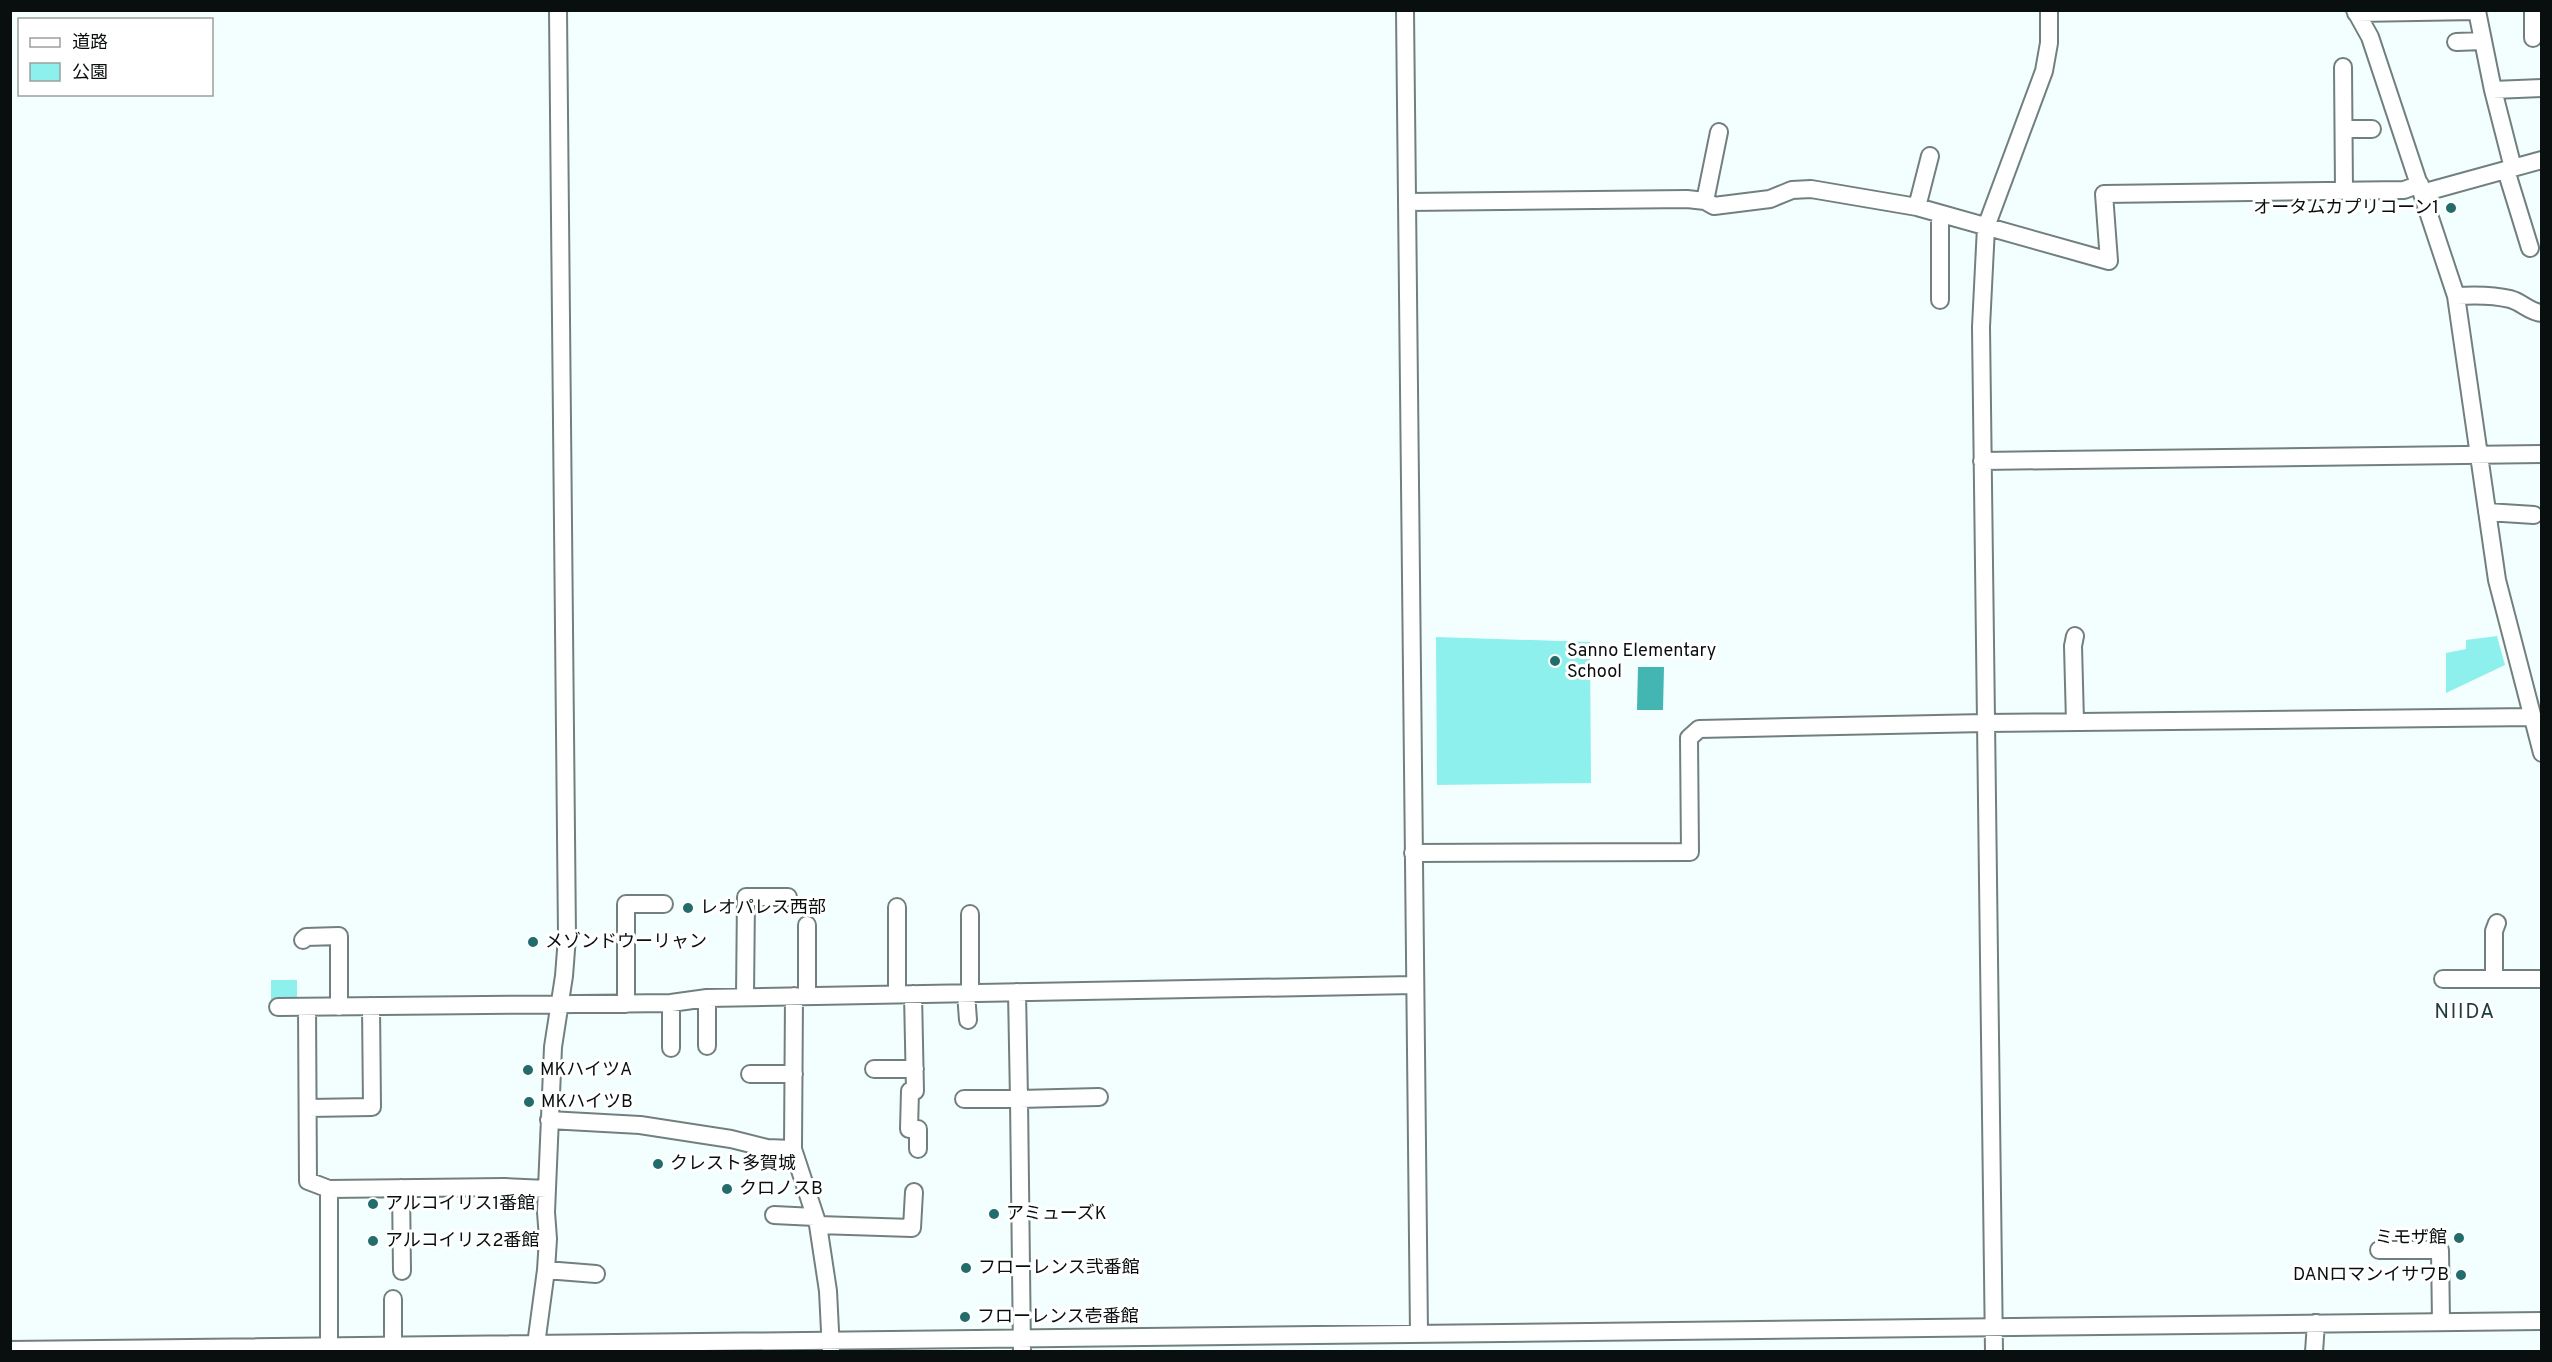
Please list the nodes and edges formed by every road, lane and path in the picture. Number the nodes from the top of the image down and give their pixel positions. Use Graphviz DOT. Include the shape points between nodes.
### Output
graph roads {
  1 [pos="558,10"];
  2 [pos="1405,10"];
  3 [pos="2049,10"];
  4 [pos="2533,10"];
  5 [pos="2355,12"];
  6 [pos="2533,38"];
  7 [pos="2483,40"];
  8 [pos="2456,42"];
  9 [pos="2343,67"];
  10 [pos="2541,88"];
  11 [pos="2493,90"];
  12 [pos="2344,129"];
  13 [pos="2372,129"];
  14 [pos="1719,132"];
  15 [pos="1930,156"];
  16 [pos="2541,160"];
  17 [pos="2510,169"];
  18 [pos="2421,189"];
  19 [pos="2344,190"];
  20 [pos="1705,201"];
  21 [pos="1407,202"];
  22 [pos="1917,207"];
  23 [pos="1940,214"];
  24 [pos="1986,227"];
  25 [pos="2530,248"];
  26 [pos="2456,296"];
  27 [pos="1940,300"];
  28 [pos="2541,313"];
  29 [pos="2541,454"];
  30 [pos="2478,455"];
  31 [pos="1982,461"];
  32 [pos="2487,512"];
  33 [pos="2534,515"];
  34 [pos="2075,636"];
  35 [pos="2536,721"];
  36 [pos="2075,722"];
  37 [pos="1985,723"];
  38 [pos="2541,753"];
  39 [pos="1413,853"];
  40 [pos="788,897"];
  41 [pos="664,904"];
  42 [pos="897,907"];
  43 [pos="970,914"];
  44 [pos="2497,923"];
  45 [pos="807,925"];
  46 [pos="303,940"];
  47 [pos="2541,978"];
  48 [pos="2494,979"];
  49 [pos="2443,980"];
  50 [pos="1413,985"];
  51 [pos="1017,992"];
  52 [pos="968,993"];
  53 [pos="905,994"];
  54 [pos="800,996"];
  55 [pos="745,997"];
  56 [pos="707,998"];
  57 [pos="671,1003"];
  58 [pos="626,1004"];
  59 [pos="559,1005"];
  60 [pos="339,1006"];
  61 [pos="371,1006"];
  62 [pos="278,1007"];
  63 [pos="307,1007"];
  64 [pos="968,1020"];
  65 [pos="707,1046"];
  66 [pos="672,1048"];
  67 [pos="874,1069"];
  68 [pos="915,1069"];
  69 [pos="750,1074"];
  70 [pos="794,1074"];
  71 [pos="1099,1097"];
  72 [pos="964,1099"];
  73 [pos="1019,1099"];
  74 [pos="308,1108"];
  75 [pos="549,1120"];
  76 [pos="793,1149"];
  77 [pos="918,1149"];
  78 [pos="402,1188"];
  79 [pos="547,1189"];
  80 [pos="329,1190"];
  81 [pos="914,1192"];
  82 [pos="774,1215"];
  83 [pos="817,1221"];
  84 [pos="2379,1250"];
  85 [pos="546,1270"];
  86 [pos="402,1271"];
  87 [pos="596,1274"];
  88 [pos="393,1299"];
  89 [pos="2541,1321"];
  90 [pos="2441,1322"];
  91 [pos="2316,1323"];
  92 [pos="1994,1327"];
  93 [pos="1419,1334"];
  94 [pos="393,1345"];
  95 [pos="1022,1345"];
  96 [pos="329,1346"];
  97 [pos="712,1346"];
  98 [pos="831,1346"];
  99 [pos="536,1348"];
  100 [pos="10,1350"];
  101 [pos="1994,1352"];
  102 [pos="2314,1352"];
  1 -- 59 [label="street" via="567,925"];
  2 -- 21 [label="street"];
  3 -- 24 [label="street" via="2044,71"];
  4 -- 6 [label="street"];
  5 -- 7 [label="street" via="2477,10"];
  5 -- 18 [label="street" via="2370,37"];
  7 -- 8 [label="street"];
  7 -- 11 [label="street"];
  9 -- 12 [label="street"];
  10 -- 11 [label="street"];
  11 -- 17 [label="street"];
  12 -- 13 [label="street"];
  12 -- 19 [label="street"];
  14 -- 20 [label="street"];
  15 -- 22 [label="street"];
  16 -- 17 [label="street"];
  17 -- 18 [label="street"];
  17 -- 25 [label="street"];
  18 -- 19 [label="street"];
  18 -- 26 [label="street"];
  19 -- 24 [label="street" via="2104,194 2109,261"];
  20 -- 21 [label="street"];
  20 -- 22 [label="street" via="1714,206 1811,189"];
  21 -- 39 [label="street"];
  22 -- 23 [label="street"];
  23 -- 24 [label="street"];
  23 -- 27 [label="street"];
  24 -- 31 [label="street" via="1981,327"];
  26 -- 28 [label="street" via="2512,300"];
  26 -- 30 [label="street"];
  29 -- 30 [label="street"];
  30 -- 31 [label="street"];
  30 -- 32 [label="street"];
  31 -- 37 [label="street"];
  32 -- 33 [label="street"];
  32 -- 35 [label="street" via="2497,580"];
  34 -- 36 [label="street"];
  35 -- 36 [label="street"];
  35 -- 38 [label="street"];
  36 -- 37 [label="street"];
  37 -- 39 [label="street" via="1699,729 1689,738 1690,852"];
  37 -- 92 [label="street"];
  39 -- 50 [label="street"];
  40 -- 55 [label="street" via="746,897"];
  41 -- 58 [label="street" via="626,904"];
  42 -- 53 [label="street"];
  43 -- 52 [label="street"];
  44 -- 48 [label="street"];
  45 -- 54 [label="street"];
  46 -- 60 [label="street" via="339,936"];
  47 -- 48 [label="street"];
  48 -- 49 [label="street"];
  50 -- 51 [label="street"];
  50 -- 93 [label="street"];
  51 -- 52 [label="street"];
  51 -- 73 [label="street"];
  52 -- 53 [label="street"];
  52 -- 64 [label="street"];
  53 -- 54 [label="street"];
  53 -- 68 [label="street"];
  54 -- 55 [label="street"];
  54 -- 70 [label="street"];
  55 -- 56 [label="street"];
  56 -- 57 [label="street"];
  56 -- 65 [label="street"];
  57 -- 58 [label="street"];
  57 -- 66 [label="street"];
  58 -- 59 [label="street"];
  59 -- 61 [label="street"];
  59 -- 75 [label="street"];
  60 -- 61 [label="street"];
  60 -- 63 [label="street"];
  61 -- 74 [label="street" via="372,1107"];
  62 -- 63 [label="street"];
  63 -- 74 [label="street"];
  67 -- 68 [label="street"];
  68 -- 77 [label="street" via="909,1129 918,1130"];
  69 -- 70 [label="street"];
  70 -- 76 [label="street"];
  71 -- 73 [label="street"];
  72 -- 73 [label="street"];
  73 -- 95 [label="street"];
  74 -- 80 [label="street" via="308,1181"];
  75 -- 76 [label="street" via="639,1125 767,1148"];
  75 -- 79 [label="street"];
  76 -- 83 [label="street"];
  78 -- 79 [label="street"];
  78 -- 80 [label="street"];
  78 -- 86 [label="street"];
  79 -- 85 [label="street"];
  80 -- 96 [label="street"];
  81 -- 83 [label="street" via="912,1228"];
  82 -- 83 [label="street"];
  83 -- 98 [label="street" via="828,1291"];
  84 -- 90 [label="street" via="2440,1250"];
  85 -- 87 [label="street"];
  85 -- 99 [label="street"];
  88 -- 94 [label="street"];
  89 -- 90 [label="street"];
  90 -- 91 [label="street"];
  91 -- 92 [label="street"];
  91 -- 102 [label="street"];
  92 -- 93 [label="street"];
  92 -- 101 [label="street"];
  93 -- 95 [label="street"];
  94 -- 96 [label="street"];
  94 -- 99 [label="street"];
  95 -- 98 [label="street"];
  96 -- 100 [label="street"];
  97 -- 98 [label="street"];
  97 -- 99 [label="street"];
}
